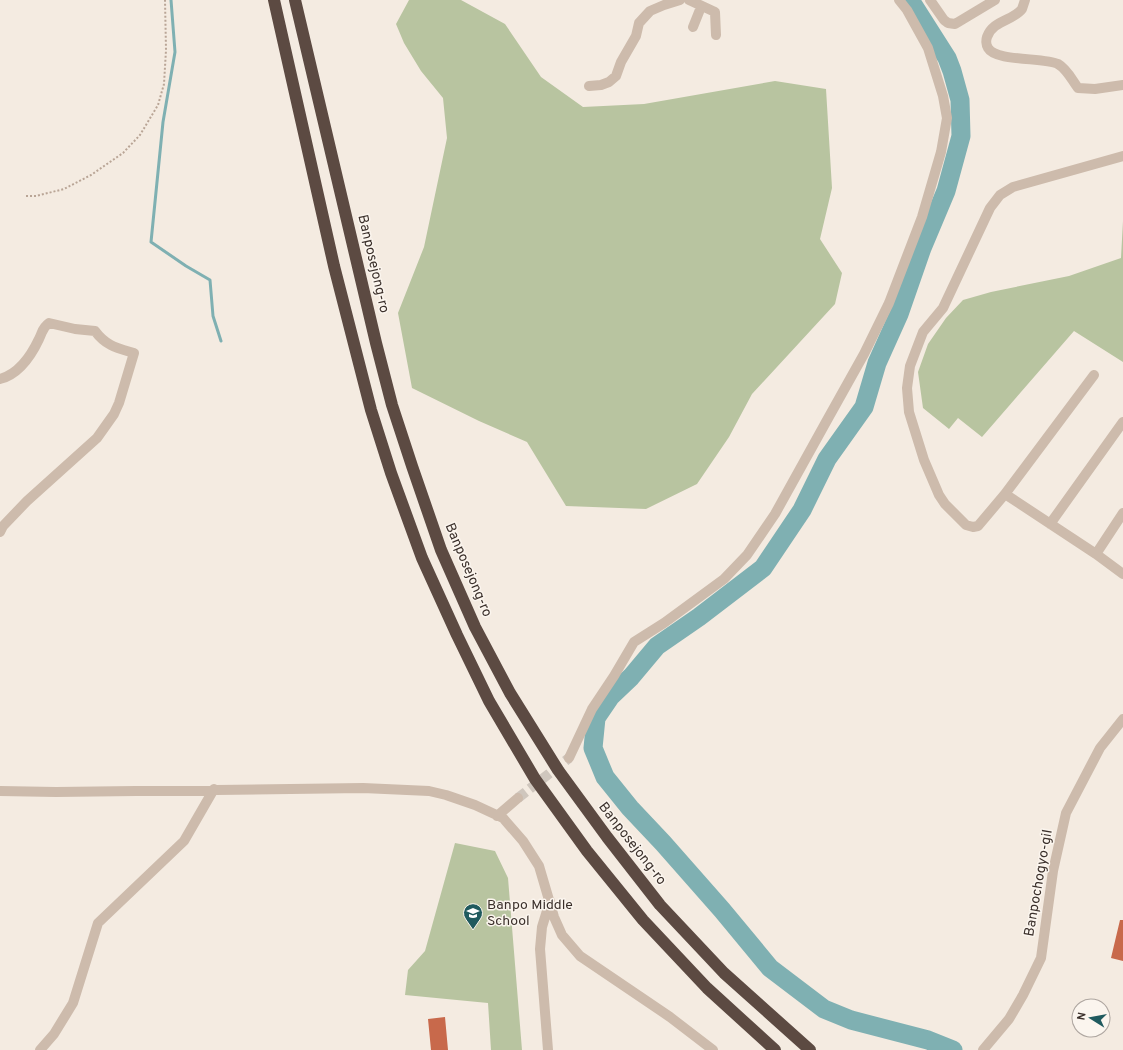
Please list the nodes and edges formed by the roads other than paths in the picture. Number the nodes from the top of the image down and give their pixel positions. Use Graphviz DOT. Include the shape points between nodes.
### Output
graph roads {
  1 [pos="274,0"];
  2 [pos="295,0"];
  3 [pos="680,0"];
  4 [pos="689,0"];
  5 [pos="899,0"];
  6 [pos="930,0"];
  7 [pos="995,0"];
  8 [pos="1025,0"];
  9 [pos="701,6"];
  10 [pos="693,27"];
  11 [pos="716,35"];
  12 [pos="1123,85"];
  13 [pos="589,86"];
  14 [pos="1123,156"];
  15 [pos="1094,375"];
  16 [pos="0,379"];
  17 [pos="1123,422"];
  18 [pos="1005,494"];
  19 [pos="1123,514"];
  20 [pos="1050,524"];
  21 [pos="0,532"];
  22 [pos="1096,554"];
  23 [pos="1123,574"];
  24 [pos="1123,719"];
  25 [pos="569,758"];
  26 [pos="214,789"];
  27 [pos="0,791"];
  28 [pos="518,798"];
  29 [pos="497,816"];
  30 [pos="550,901"];
  31 [pos="40,1050"];
  32 [pos="548,1050"];
  33 [pos="713,1050"];
  34 [pos="776,1050"];
  35 [pos="810,1050"];
  36 [pos="983,1050"];
  1 -- 34 [label="highway" via="334,266 371,410 422,558 457,635 489,701 535,779 587,851 642,920 707,988"];
  2 -- 35 [label="highway, Banposejong-ro" via="392,405 441,550 475,627 510,693 558,770 660,905 724,973"];
  3 -- 13 [label="street" via="650,11 639,23 636,36 616,76 601,85"];
  4 -- 9 [label="street"];
  5 -- 25 [label="street" via="928,48 947,118 941,152 922,217 889,303 864,354 775,514 747,555 724,579 634,642 592,709"];
  6 -- 7 [label="street" via="944,20 955,24"];
  8 -- 12 [label="street" via="1017,13 991,29 986,41 992,52 1013,58 1058,64 1078,88"];
  9 -- 10 [label="street"];
  9 -- 11 [label="street" via="715,12"];
  14 -- 18 [label="street" via="1013,187 1000,194 990,208 943,308 923,332 910,366 909,412 924,460 945,504 966,525 972,527 978,526"];
  15 -- 18 [label="street"];
  16 -- 21 [label="street" via="6,378 24,364 40,338 43,327 49,323 95,331 102,341 134,353 119,403 97,438 27,501"];
  17 -- 20 [label="street"];
  18 -- 20 [label="street"];
  19 -- 22 [label="street"];
  20 -- 22 [label="street"];
  22 -- 23 [label="street"];
  24 -- 36 [label="street, Banpochogyo-gil" via="1100,748 1066,813 1053,871 1041,958 1009,1019"];
  26 -- 27 [label="street"];
  26 -- 29 [label="street" via="363,788 429,791 475,804"];
  26 -- 31 [label="street" via="184,840 98,923 73,1003 54,1034"];
  28 -- 29 [label="street"];
  29 -- 30 [label="street" via="503,818 523,841 539,866"];
  30 -- 32 [label="street" via="542,927 540,949"];
  30 -- 33 [label="street" via="562,934 580,956 670,1017"];
}
